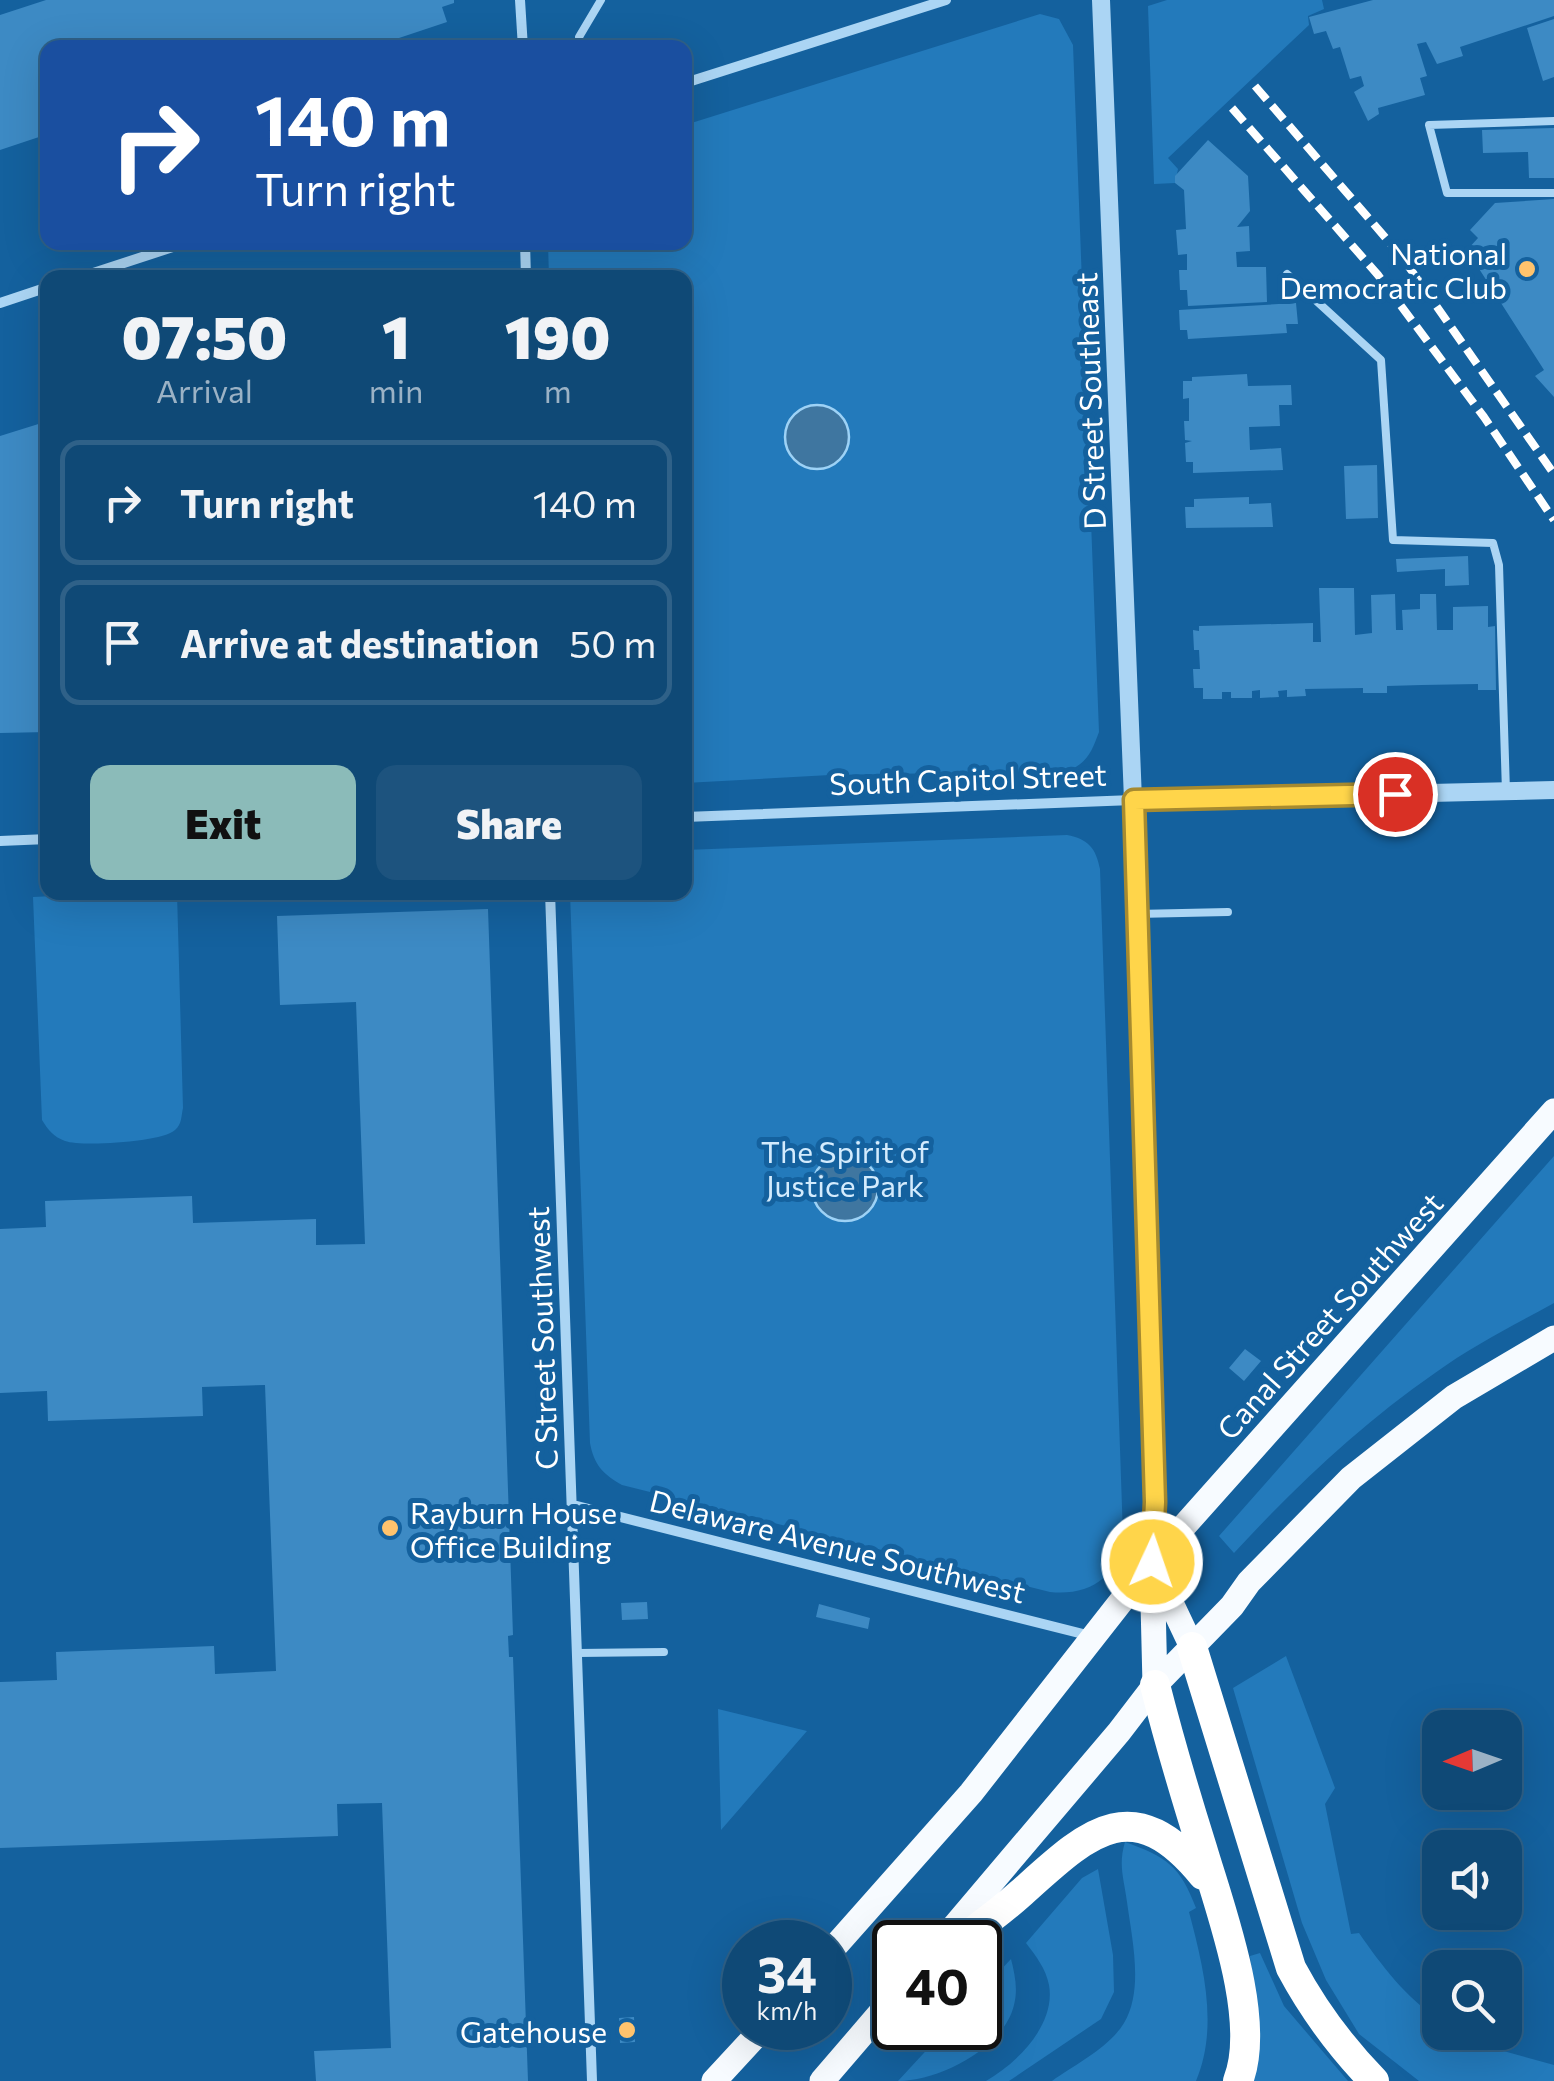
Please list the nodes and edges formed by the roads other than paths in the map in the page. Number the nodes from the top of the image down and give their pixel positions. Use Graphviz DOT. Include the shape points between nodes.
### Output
graph roads {
  1 [pos="520,0"];
  2 [pos="602,0"];
  3 [pos="946,0"];
  4 [pos="1102,0"];
  5 [pos="522,40"];
  6 [pos="580,40"];
  7 [pos="692,81"];
  8 [pos="1554,121"];
  9 [pos="1554,193"];
  10 [pos="164,250"];
  11 [pos="102,270"];
  12 [pos="1287,274"];
  13 [pos="40,290"];
  14 [pos="0,303"];
  15 [pos="1554,790"];
  16 [pos="1506,792"];
  17 [pos="1134,800"];
  18 [pos="692,817"];
  19 [pos="40,839"];
  20 [pos="0,840"];
  21 [pos="550,900"];
  22 [pos="1228,912"];
  23 [pos="1136,914"];
  24 [pos="1554,1111"];
  25 [pos="1554,1338"];
  26 [pos="572,1505"];
  27 [pos="1152,1562"];
  28 [pos="1092,1636"];
  29 [pos="1192,1648"];
  30 [pos="664,1652"];
  31 [pos="578,1653"];
  32 [pos="1155,1686"];
  33 [pos="1213,1887"];
  34 [pos="959,1920"];
  35 [pos="987,1920"];
  36 [pos="852,1927"];
  37 [pos="872,2023"];
  38 [pos="743,2050"];
  39 [pos="592,2081"];
  40 [pos="714,2081"];
  41 [pos="822,2081"];
  42 [pos="1238,2081"];
  43 [pos="1374,2081"];
  1 -- 5 [label="street"];
  2 -- 6 [label="lane"];
  3 -- 7 [label="street"];
  4 -- 17 [label="street, D Street Southeast"];
  8 -- 9 [label="lane" via="1429,124 1447,193"];
  10 -- 11 [label="street"];
  12 -- 16 [label="lane" via="1381,360 1393,540 1492,543 1499,565"];
  13 -- 14 [label="street"];
  15 -- 16 [label="street, South Capitol Street"];
  16 -- 17 [label="street, South Capitol Street"];
  17 -- 18 [label="street, South Capitol Street"];
  17 -- 23 [label="street, D Street Southeast"];
  19 -- 20 [label="street"];
  21 -- 26 [label="street, C Street Southwest"];
  22 -- 23 [label="lane"];
  23 -- 27 [label="street, D Street Southeast"];
  24 -- 27 [label="main road, Canal Street Southwest"];
  25 -- 29 [label="main road" via="1454,1397 1351,1478"];
  26 -- 28 [label="street, Delaware Avenue Southwest"];
  26 -- 31 [label="street, C Street Southwest"];
  27 -- 28 [label="main road, Canal Street Southwest"];
  27 -- 29 [label="main road"];
  27 -- 32 [label="main road"];
  28 -- 36 [label="main road, Canal Street Southwest" via="970,1793"];
  29 -- 32 [label="main road"];
  29 -- 43 [label="highway" via="1291,1968 1313,2010"];
  30 -- 31 [label="lane"];
  31 -- 39 [label="street, C Street Southwest"];
  32 -- 33 [label="highway"];
  32 -- 34 [label="main road"];
  33 -- 35 [label="highway" via="1180,1847 1150,1830 1128,1827 1087,1836"];
  33 -- 42 [label="highway" via="1244,2013"];
  37 -- 41 [label="main road"];
  38 -- 40 [label="main road"];
}
